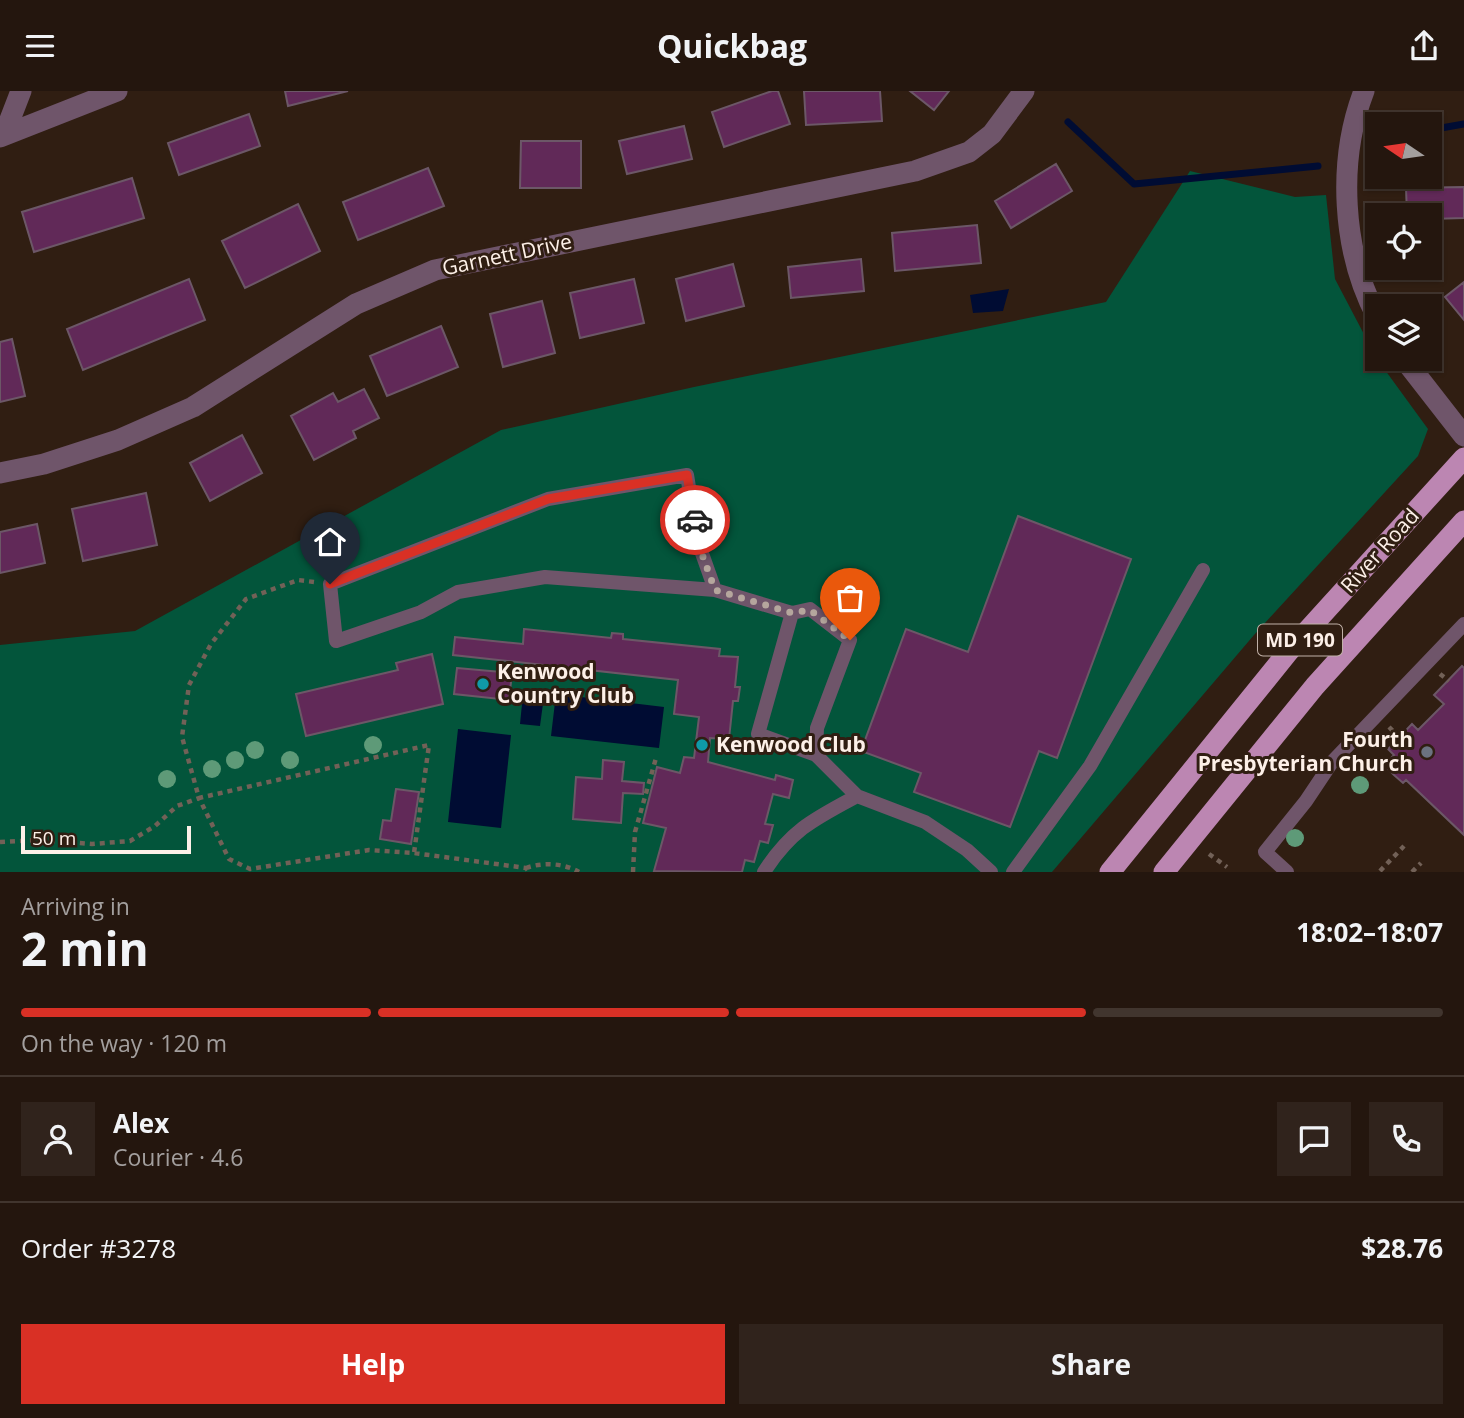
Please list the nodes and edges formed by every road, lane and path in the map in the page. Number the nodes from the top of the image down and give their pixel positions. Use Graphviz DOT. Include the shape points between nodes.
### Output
graph roads {
  1 [pos="21,91"];
  2 [pos="117,91"];
  3 [pos="1024,91"];
  4 [pos="1364,91"];
  5 [pos="2,136"];
  6 [pos="1367,294"];
  7 [pos="1413,371"];
  8 [pos="1464,436"];
  9 [pos="1464,459"];
  10 [pos="0,473"];
  11 [pos="1464,521"];
  12 [pos="1203,569"];
  13 [pos="330,584"];
  14 [pos="715,590"];
  15 [pos="792,613"];
  16 [pos="1464,624"];
  17 [pos="1386,724"];
  18 [pos="1399,737"];
  19 [pos="816,755"];
  20 [pos="656,758"];
  21 [pos="857,796"];
  22 [pos="199,797"];
  23 [pos="0,842"];
  24 [pos="1404,846"];
  25 [pos="414,853"];
  26 [pos="1209,854"];
  27 [pos="1421,863"];
  28 [pos="1227,867"];
  29 [pos="527,870"];
  30 [pos="1380,871"];
  31 [pos="579,872"];
  32 [pos="633,872"];
  33 [pos="764,872"];
  34 [pos="991,872"];
  35 [pos="1013,872"];
  36 [pos="1110,872"];
  37 [pos="1164,872"];
  38 [pos="1287,872"];
  39 [pos="1412,872"];
  1 -- 5 [label="street"];
  2 -- 5 [label="street"];
  3 -- 10 [label="street, Garnett Drive" via="992,134 968,152 915,171 435,270 356,304 193,407 118,440"];
  4 -- 6 [label="street" via="1348,146 1348,204 1354,250"];
  7 -- 8 [label="street"];
  9 -- 36 [label="main road, River Road / MD 190" via="1289,651"];
  11 -- 37 [label="main road, River Road / MD 190" via="1315,686"];
  12 -- 35 [label="lane" via="1090,766"];
  13 -- 14 [label="lane" via="336,641 421,612 458,592 545,577"];
  13 -- 14 [label="lane" via="548,499 687,475 698,543"];
  13 -- 22 [label="path" via="298,580 246,599 211,644 189,685 182,737"];
  14 -- 15 [label="lane"];
  15 -- 19 [label="lane" via="758,734"];
  15 -- 19 [label="lane" via="810,610 850,640 817,728"];
  16 -- 38 [label="lane" via="1332,762 1265,852"];
  17 -- 18 [label="path"];
  19 -- 21 [label="lane"];
  20 -- 32 [label="path" via="635,832"];
  21 -- 33 [label="lane" via="811,820 780,847"];
  21 -- 34 [label="lane" via="925,823"];
  22 -- 23 [label="path" via="177,806 130,841"];
  22 -- 25 [label="path" via="229,859 250,869 369,849"];
  22 -- 25 [label="path" via="429,745"];
  24 -- 30 [label="path"];
  25 -- 29 [label="path"];
  26 -- 28 [label="path"];
  27 -- 39 [label="path"];
  29 -- 31 [label="path" via="540,863"];
}
